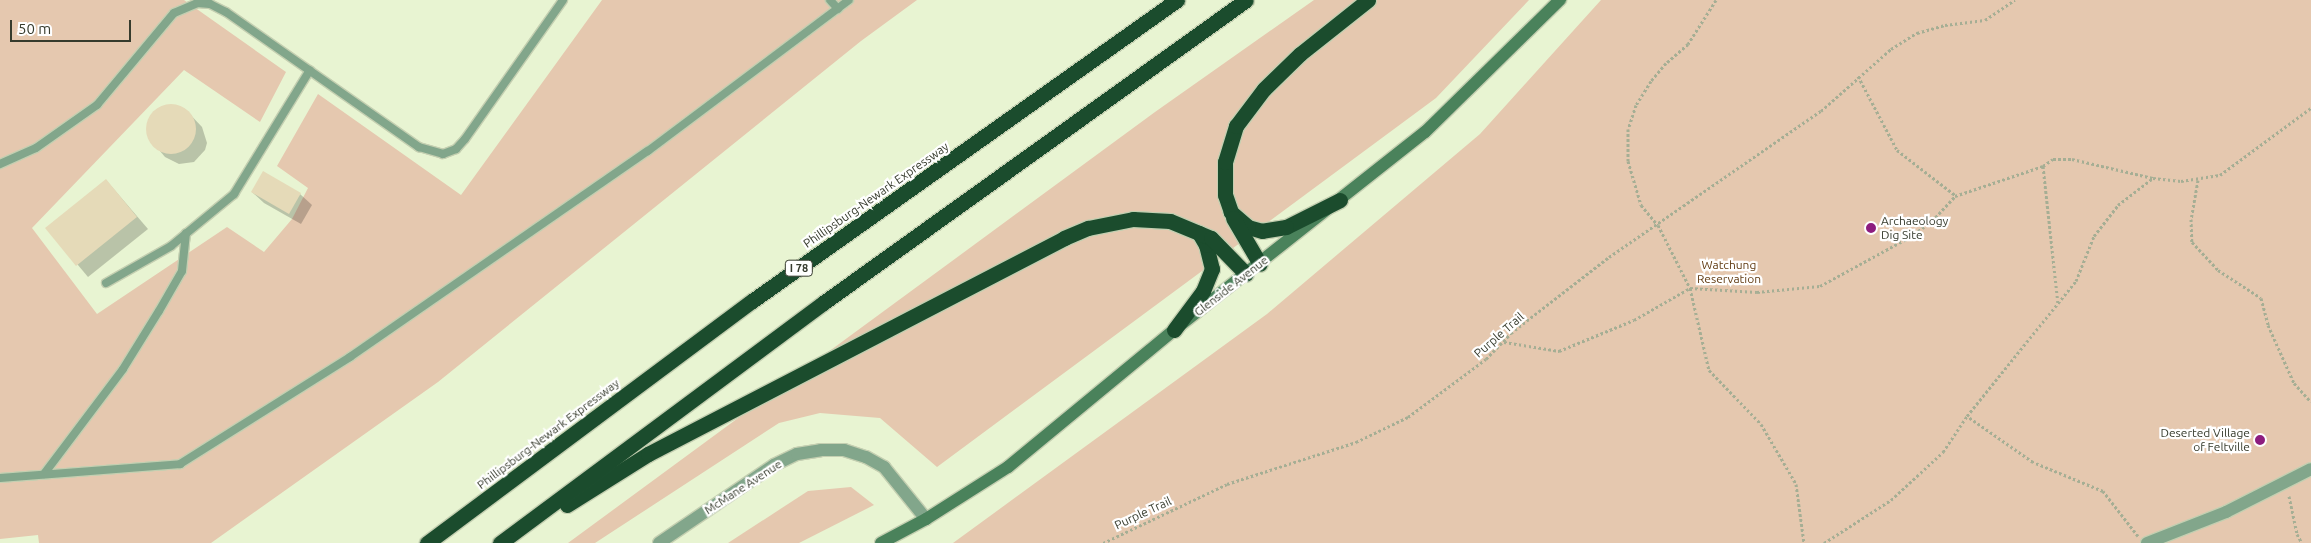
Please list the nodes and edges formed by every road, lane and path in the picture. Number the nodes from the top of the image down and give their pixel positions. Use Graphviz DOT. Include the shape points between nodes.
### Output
graph roads {
  1 [pos="563,0"];
  2 [pos="830,0"];
  3 [pos="849,0"];
  4 [pos="1176,0"];
  5 [pos="1246,0"];
  6 [pos="1368,0"];
  7 [pos="1560,0"];
  8 [pos="1716,0"];
  9 [pos="2015,0"];
  10 [pos="838,9"];
  11 [pos="310,70"];
  12 [pos="1858,76"];
  13 [pos="2311,108"];
  14 [pos="0,164"];
  15 [pos="2043,166"];
  16 [pos="2153,178"];
  17 [pos="2198,180"];
  18 [pos="1955,196"];
  19 [pos="1340,200"];
  20 [pos="1230,212"];
  21 [pos="1658,225"];
  22 [pos="1198,232"];
  23 [pos="186,234"];
  24 [pos="1260,264"];
  25 [pos="1246,274"];
  26 [pos="106,284"];
  27 [pos="1690,288"];
  28 [pos="2058,304"];
  29 [pos="1174,330"];
  30 [pos="1504,342"];
  31 [pos="2311,402"];
  32 [pos="1967,416"];
  33 [pos="2311,469"];
  34 [pos="44,474"];
  35 [pos="0,478"];
  36 [pos="2286,483"];
  37 [pos="926,519"];
  38 [pos="427,543"];
  39 [pos="500,543"];
  40 [pos="506,543"];
  41 [pos="659,543"];
  42 [pos="881,543"];
  43 [pos="1103,543"];
  44 [pos="1804,543"];
  45 [pos="1824,543"];
  46 [pos="2142,543"];
  47 [pos="2147,543"];
  48 [pos="2302,543"];
  1 -- 11 [label="lane" via="465,139 456,149 443,154 419,147"];
  2 -- 10 [label="lane"];
  3 -- 10 [label="lane"];
  4 -- 38 [label="highway, Phillipsburg-Newark Expressway / I 78" via="752,301"];
  5 -- 39 [label="highway" via="823,303"];
  6 -- 20 [label="highway" via="1300,54 1245,112 1229,142 1225,162 1225,195"];
  7 -- 19 [label="main road, Glenside Avenue" via="1425,132"];
  8 -- 21 [label="path" via="1688,44 1651,81 1636,105 1628,128 1628,160 1636,191 1641,205"];
  9 -- 12 [label="path, Purple Trail" via="1985,20 1945,25 1917,33"];
  10 -- 34 [label="lane" via="648,151 350,358 180,464"];
  11 -- 14 [label="lane" via="226,12 210,4 184,6 174,13 97,105 36,148"];
  11 -- 23 [label="lane" via="234,194"];
  12 -- 18 [label="path" via="1897,150"];
  12 -- 21 [label="path, Purple Trail" via="1820,111"];
  13 -- 17 [label="path" via="2220,175"];
  15 -- 16 [label="path" via="2060,158"];
  15 -- 18 [label="path"];
  15 -- 28 [label="path"];
  16 -- 17 [label="path"];
  16 -- 28 [label="path" via="2104,220 2076,281"];
  17 -- 31 [label="path" via="2189,230 2192,242 2218,270 2261,298 2268,326 2294,383"];
  18 -- 27 [label="path" via="1932,221 1910,237 1820,286 1757,292"];
  19 -- 20 [label="highway" via="1274,230 1248,227"];
  19 -- 24 [label="main road, Glenside Avenue"];
  20 -- 24 [label="highway"];
  21 -- 27 [label="path"];
  21 -- 30 [label="path, Purple Trail" via="1609,257 1511,333"];
  22 -- 25 [label="highway" via="1222,247"];
  22 -- 29 [label="highway" via="1206,245 1212,269 1203,291"];
  22 -- 40 [label="highway" via="1170,220 1134,219 1096,226 1064,238 648,454"];
  23 -- 26 [label="lane"];
  23 -- 34 [label="lane" via="182,271 159,311 123,369"];
  24 -- 25 [label="main road, Glenside Avenue"];
  25 -- 29 [label="main road, Glenside Avenue"];
  27 -- 30 [label="path" via="1634,320 1559,351"];
  27 -- 44 [label="path" via="1709,370 1761,424 1796,484"];
  28 -- 32 [label="path"];
  29 -- 37 [label="main road, Glenside Avenue" via="1008,467"];
  30 -- 43 [label="path, Purple Trail" via="1408,417 1356,442 1227,484"];
  32 -- 45 [label="path" via="1943,452 1891,500"];
  32 -- 46 [label="path" via="2033,462 2103,491"];
  33 -- 36 [label="street"];
  34 -- 35 [label="lane"];
  36 -- 47 [label="street" via="2226,512"];
  36 -- 48 [label="path" via="2297,534"];
  37 -- 41 [label="street, McMane Avenue" via="884,467 844,450 821,450 797,454 774,464"];
  37 -- 42 [label="main road, Glenside Avenue"];
}
